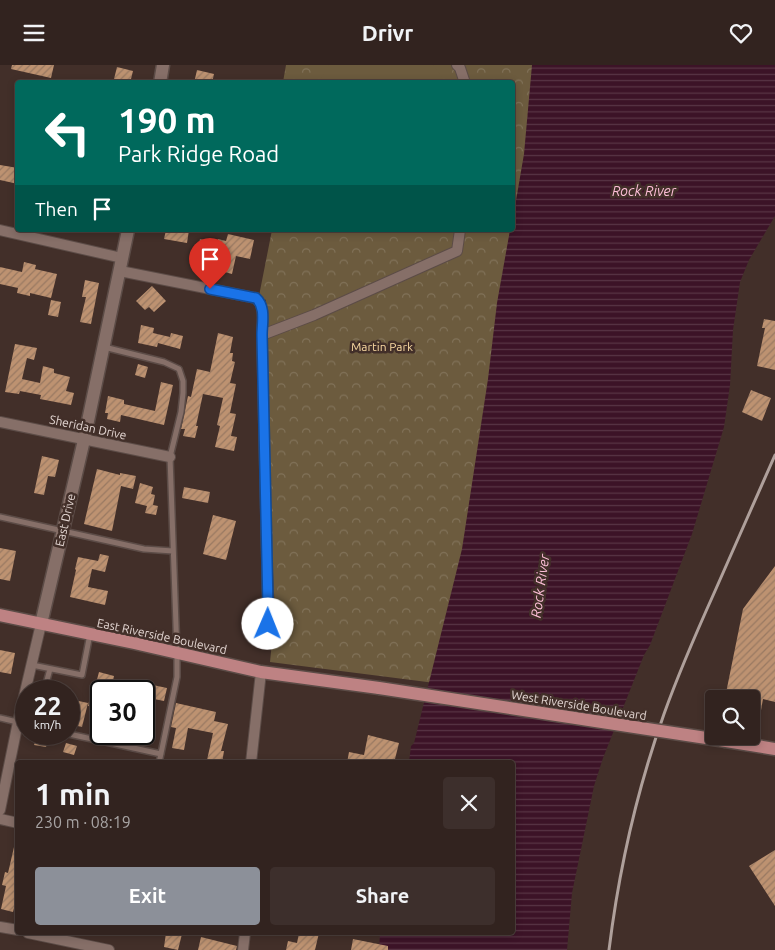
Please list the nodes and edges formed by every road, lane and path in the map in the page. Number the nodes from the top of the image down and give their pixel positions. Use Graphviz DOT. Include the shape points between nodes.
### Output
graph roads {
  1 [pos="163,65"];
  2 [pos="457,65"];
  3 [pos="160,80"];
  4 [pos="464,80"];
  5 [pos="0,230"];
  6 [pos="128,232"];
  7 [pos="460,232"];
  8 [pos="122,258"];
  9 [pos="120,271"];
  10 [pos="262,335"];
  11 [pos="104,347"];
  12 [pos="0,421"];
  13 [pos="84,440"];
  14 [pos="170,457"];
  15 [pos="0,517"];
  16 [pos="63,530"];
  17 [pos="174,551"];
  18 [pos="0,615"];
  19 [pos="41,624"];
  20 [pos="268,624"];
  21 [pos="90,634"];
  22 [pos="177,653"];
  23 [pos="32,665"];
  24 [pos="50,669"];
  25 [pos="261,672"];
  26 [pos="29,680"];
  27 [pos="47,680"];
  28 [pos="379,688"];
  29 [pos="0,719"];
  30 [pos="15,722"];
  31 [pos="80,736"];
  32 [pos="16,745"];
  33 [pos="775,749"];
  34 [pos="161,754"];
  35 [pos="160,760"];
  36 [pos="251,760"];
  37 [pos="0,810"];
  38 [pos="0,819"];
  39 [pos="15,822"];
  40 [pos="0,927"];
  41 [pos="15,930"];
  42 [pos="38,935"];
  43 [pos="245,935"];
  44 [pos="109,950"];
  45 [pos="243,950"];
  1 -- 3 [label="street"];
  2 -- 4 [label="street"];
  5 -- 8 [label="street"];
  6 -- 8 [label="street, East Drive"];
  7 -- 10 [label="street" via="457,251"];
  8 -- 9 [label="street, East Drive"];
  9 -- 10 [label="street" via="256,298 263,308"];
  9 -- 11 [label="street, East Drive"];
  10 -- 20 [label="street"];
  11 -- 13 [label="street, East Drive"];
  11 -- 14 [label="lane" via="179,369 183,381 181,413"];
  12 -- 13 [label="street, Sheridan Drive"];
  13 -- 14 [label="street, Sheridan Drive"];
  13 -- 16 [label="street, East Drive"];
  14 -- 17 [label="lane"];
  15 -- 16 [label="lane"];
  16 -- 17 [label="lane" via="144,549"];
  16 -- 19 [label="street, East Drive"];
  17 -- 22 [label="lane"];
  18 -- 19 [label="main road, East Riverside Boulevard"];
  19 -- 21 [label="main road, East Riverside Boulevard"];
  19 -- 23 [label="street, East Drive"];
  21 -- 22 [label="main road, East Riverside Boulevard"];
  21 -- 24 [label="lane" via="82,675"];
  22 -- 25 [label="main road, East Riverside Boulevard"];
  22 -- 34 [label="lane" via="177,677"];
  23 -- 24 [label="lane"];
  23 -- 26 [label="street, East Drive"];
  24 -- 27 [label="lane"];
  25 -- 28 [label="main road, East Riverside Boulevard"];
  25 -- 36 [label="street"];
  28 -- 33 [label="main road, West Riverside Boulevard, bridge"];
  29 -- 30 [label="lane"];
  31 -- 34 [label="lane"];
  32 -- 37 [label="street, East Drive"];
  34 -- 35 [label="lane"];
  38 -- 39 [label="street"];
  40 -- 41 [label="street"];
  42 -- 44 [label="street"];
  43 -- 45 [label="street"];
}
